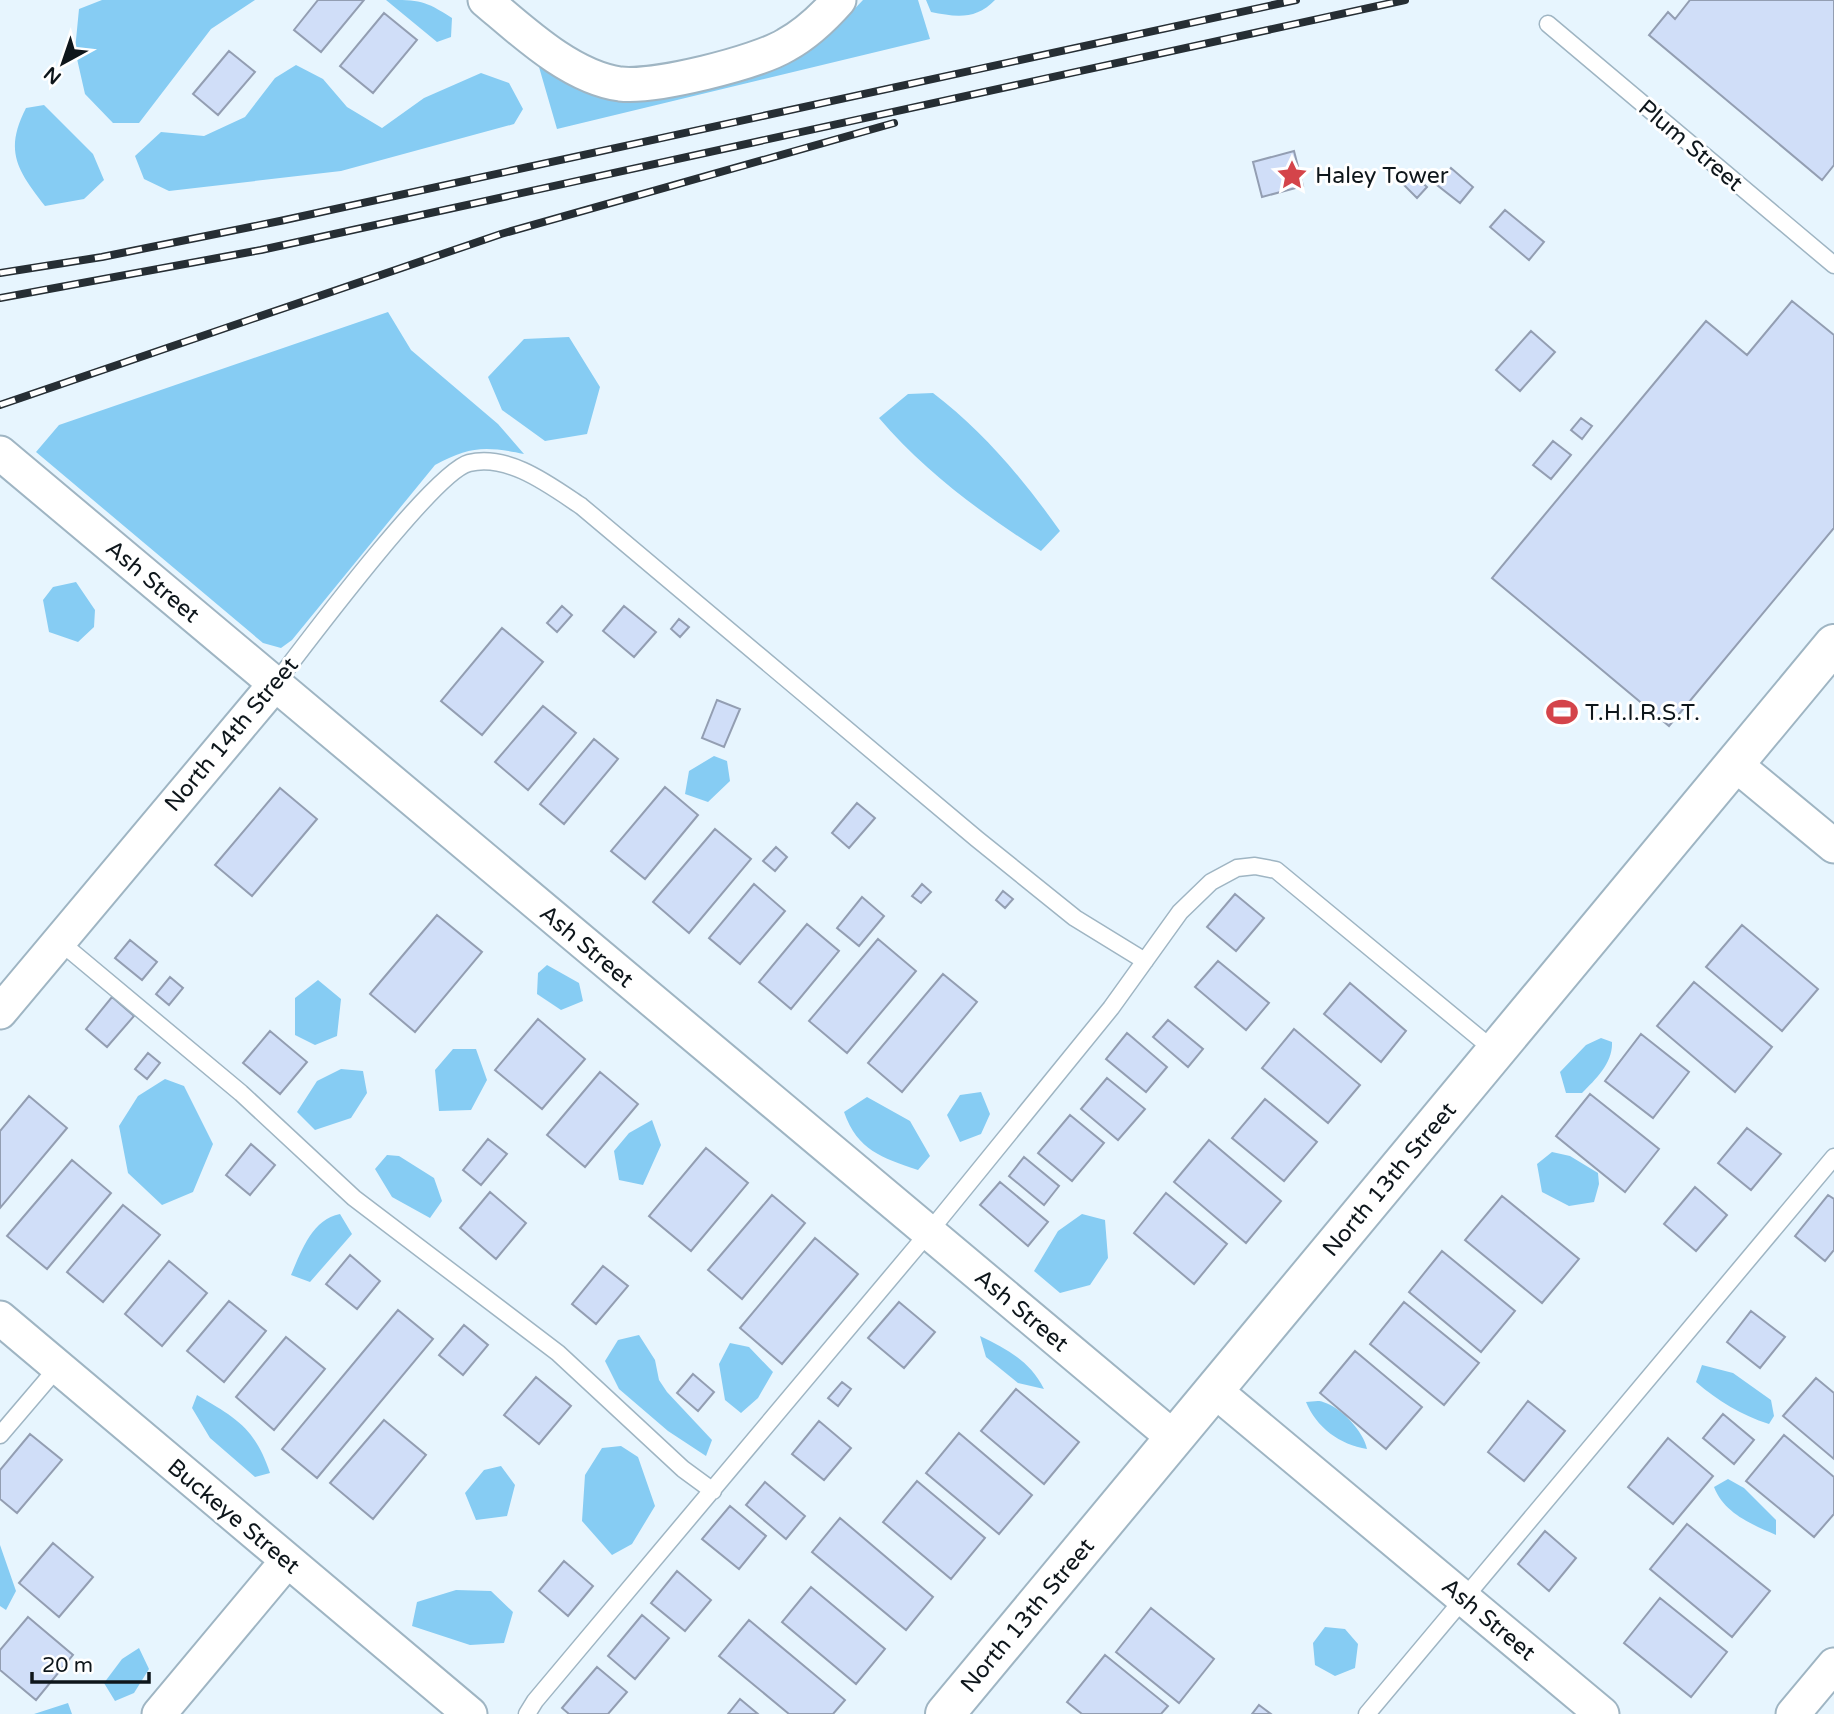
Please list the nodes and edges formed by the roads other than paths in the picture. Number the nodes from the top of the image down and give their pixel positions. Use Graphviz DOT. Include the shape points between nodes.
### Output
graph roads {
  1 [pos="485,0"];
  2 [pos="839,0"];
  3 [pos="1548,24"];
  4 [pos="1834,265"];
  5 [pos="0,453"];
  6 [pos="1834,645"];
  7 [pos="275,684"];
  8 [pos="1735,764"];
  9 [pos="1834,846"];
  10 [pos="59,941"];
  11 [pos="1144,961"];
  12 [pos="0,1012"];
  13 [pos="1495,1051"];
  14 [pos="1834,1157"];
  15 [pos="929,1232"];
  16 [pos="0,1318"];
  17 [pos="58,1367"];
  18 [pos="1214,1390"];
  19 [pos="0,1435"];
  20 [pos="1174,1438"];
  21 [pos="713,1491"];
  22 [pos="287,1562"];
  23 [pos="1465,1600"];
  24 [pos="1834,1665"];
  25 [pos="159,1714"];
  26 [pos="470,1714"];
  27 [pos="527,1714"];
  28 [pos="945,1714"];
  29 [pos="1367,1714"];
  30 [pos="1602,1714"];
  31 [pos="1793,1714"];
  1 -- 2 [label="street" via="541,47 577,68 621,84 669,80 762,57 810,29"];
  3 -- 4 [label="lane, Plum Street"];
  5 -- 7 [label="street, Ash Street"];
  6 -- 8 [label="main road, North 13th Street"];
  7 -- 10 [label="street, North 14th Street"];
  7 -- 11 [label="lane, North 14th Street" via="367,564 450,475 467,463 507,466 544,481 581,506 977,839 1075,918"];
  7 -- 15 [label="street, Ash Street"];
  8 -- 9 [label="street"];
  8 -- 13 [label="main road, North 13th Street"];
  10 -- 12 [label="street, North 14th Street"];
  10 -- 21 [label="lane" via="242,1093 354,1198 558,1353 683,1469"];
  11 -- 13 [label="lane" via="1180,912 1211,882 1237,868 1276,870"];
  11 -- 15 [label="lane"];
  13 -- 18 [label="main road, North 13th Street"];
  14 -- 23 [label="lane"];
  15 -- 20 [label="street, Ash Street"];
  15 -- 21 [label="lane"];
  16 -- 17 [label="street, Buckeye Street"];
  17 -- 19 [label="lane"];
  17 -- 22 [label="street, Buckeye Street"];
  18 -- 20 [label="main road, North 13th Street"];
  18 -- 23 [label="street, Ash Street"];
  20 -- 28 [label="main road, North 13th Street"];
  21 -- 27 [label="lane"];
  22 -- 25 [label="street"];
  22 -- 26 [label="street, Buckeye Street"];
  23 -- 29 [label="lane"];
  23 -- 30 [label="street, Ash Street"];
  24 -- 31 [label="street"];
}
